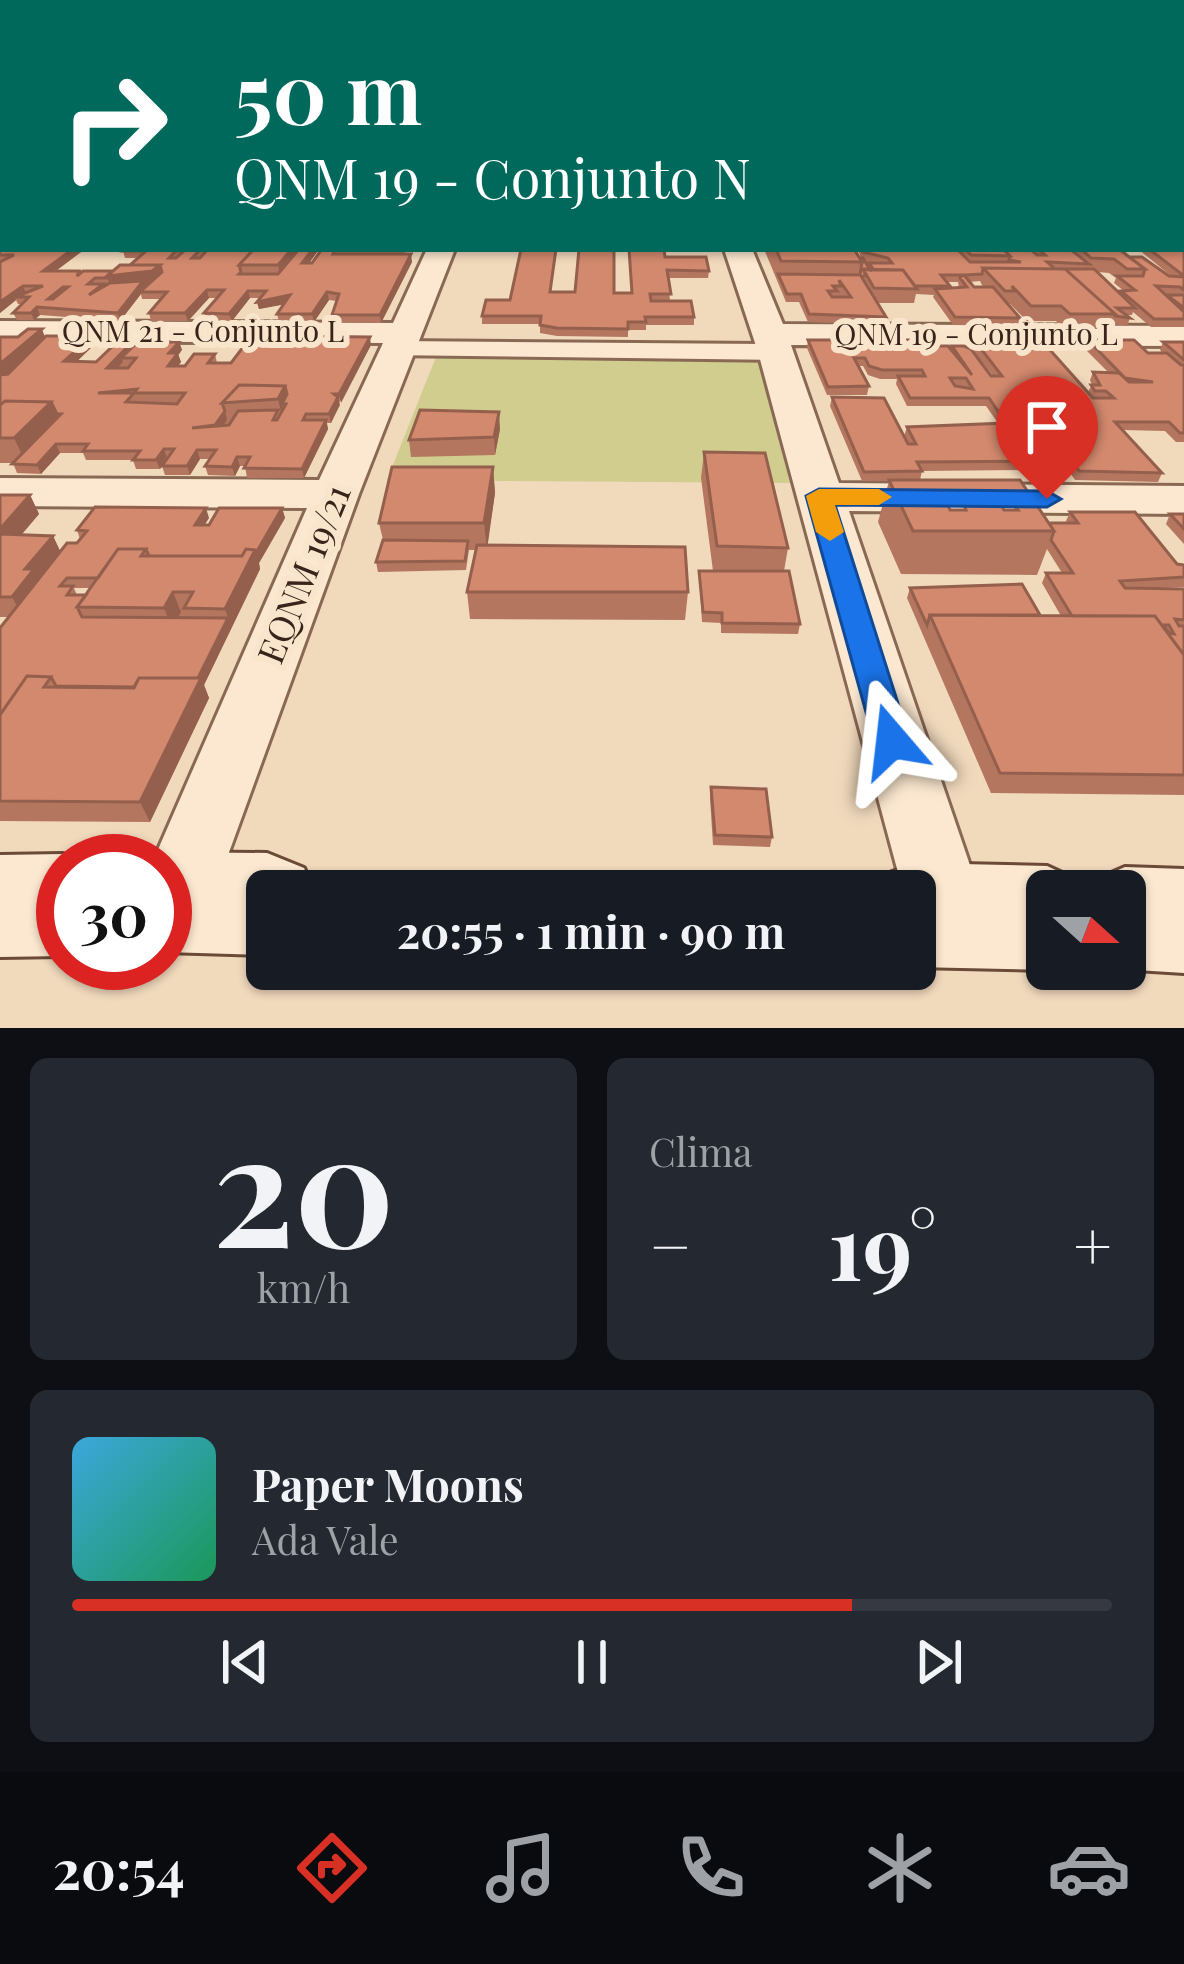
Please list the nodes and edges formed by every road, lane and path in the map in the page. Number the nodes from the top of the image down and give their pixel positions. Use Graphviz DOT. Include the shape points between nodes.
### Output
graph roads {
  1 [pos="440,252"];
  2 [pos="739,252"];
  3 [pos="0,332"];
  4 [pos="1184,336"];
  5 [pos="401,341"];
  6 [pos="772,343"];
  7 [pos="0,492"];
  8 [pos="336,494"];
  9 [pos="819,496"];
  10 [pos="1184,500"];
  11 [pos="202,903"];
  12 [pos="970,916"];
  13 [pos="1146,920"];
  14 [pos="1184,921"];
  1 -- 5 [label="street, EQNM 19/21"];
  2 -- 6 [label="street"];
  3 -- 5 [label="street, QNM 21 - Conjunto L"];
  4 -- 6 [label="street, QNM 19 - Conjunto L"];
  5 -- 6 [label="street"];
  5 -- 8 [label="street, EQNM 19/21"];
  6 -- 9 [label="street"];
  7 -- 8 [label="street"];
  8 -- 11 [label="street, EQNM 19/21"];
  9 -- 10 [label="street"];
  9 -- 12 [label="street"];
  13 -- 14 [label="main road"];
}
